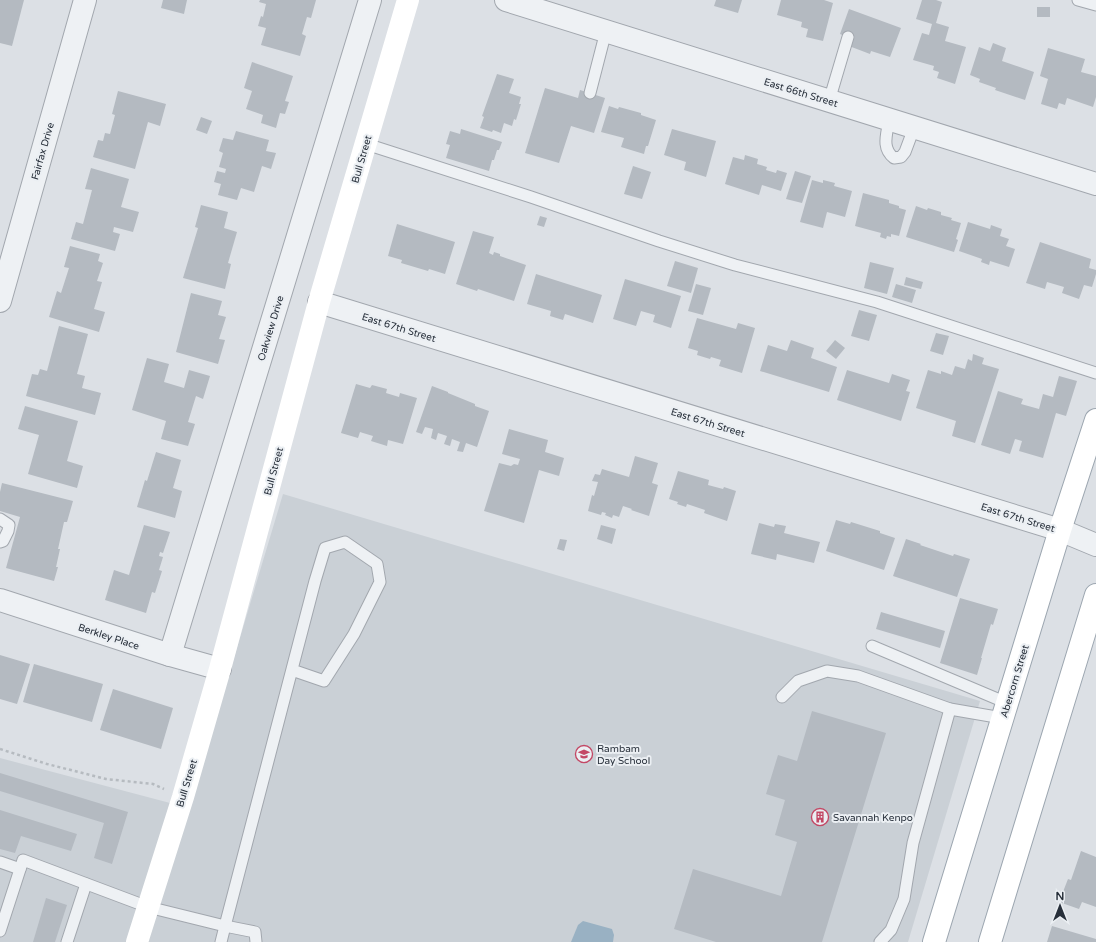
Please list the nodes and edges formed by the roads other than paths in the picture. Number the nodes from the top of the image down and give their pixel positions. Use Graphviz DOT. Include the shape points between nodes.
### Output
graph roads {
  1 [pos="85,0"];
  2 [pos="370,0"];
  3 [pos="408,0"];
  4 [pos="506,0"];
  5 [pos="1078,0"];
  6 [pos="1096,5"];
  7 [pos="606,31"];
  8 [pos="848,37"];
  9 [pos="590,94"];
  10 [pos="829,101"];
  11 [pos="889,120"];
  12 [pos="914,128"];
  13 [pos="366,144"];
  14 [pos="1096,184"];
  15 [pos="0,301"];
  16 [pos="319,302"];
  17 [pos="1096,373"];
  18 [pos="1096,420"];
  19 [pos="0,519"];
  20 [pos="1060,530"];
  21 [pos="0,542"];
  22 [pos="1096,545"];
  23 [pos="1096,595"];
  24 [pos="0,600"];
  25 [pos="872,646"];
  26 [pos="170,655"];
  27 [pos="220,669"];
  28 [pos="292,670"];
  29 [pos="782,697"];
  30 [pos="950,709"];
  31 [pos="1004,711"];
  32 [pos="0,862"];
  33 [pos="20,869"];
  34 [pos="86,884"];
  35 [pos="148,907"];
  36 [pos="225,926"];
  37 [pos="0,931"];
  38 [pos="67,942"];
  39 [pos="137,942"];
  40 [pos="221,942"];
  41 [pos="256,942"];
  42 [pos="880,942"];
  43 [pos="934,942"];
  44 [pos="990,942"];
  1 -- 15 [label="street, Fairfax Drive"];
  2 -- 26 [label="street, Oakview Drive"];
  3 -- 13 [label="street, Bull Street"];
  4 -- 7 [label="street, East 66th Street"];
  5 -- 6 [label="lane"];
  7 -- 9 [label="lane"];
  7 -- 10 [label="street, East 66th Street"];
  8 -- 10 [label="lane"];
  10 -- 11 [label="street, East 66th Street"];
  11 -- 12 [label="street, East 66th Street"];
  11 -- 12 [label="lane" via="885,144 889,154 894,158 901,157 905,152"];
  12 -- 14 [label="street, East 66th Street"];
  13 -- 16 [label="street, Bull Street"];
  13 -- 17 [label="lane" via="659,241 877,302"];
  16 -- 20 [label="street, East 67th Street"];
  16 -- 27 [label="street, Bull Street"];
  18 -- 20 [label="street, Abercorn Street"];
  19 -- 21 [label="lane" via="9,524 3,541"];
  20 -- 22 [label="street, East 67th Street"];
  20 -- 31 [label="street, Abercorn Street"];
  23 -- 44 [label="street"];
  24 -- 26 [label="street, Berkley Place"];
  25 -- 31 [label="lane"];
  26 -- 27 [label="street, Berkley Place"];
  27 -- 35 [label="street, Bull Street"];
  28 -- 28 [label="lane" via="325,548 345,542 377,564 380,582 354,634 324,681"];
  28 -- 36 [label="lane"];
  29 -- 30 [label="lane" via="798,681 827,671 858,676"];
  30 -- 31 [label="lane"];
  30 -- 42 [label="lane" via="913,843 904,899 891,930"];
  31 -- 43 [label="street, Abercorn Street"];
  32 -- 33 [label="lane"];
  33 -- 34 [label="lane" via="23,860"];
  33 -- 37 [label="lane"];
  34 -- 35 [label="lane"];
  34 -- 38 [label="lane"];
  35 -- 36 [label="lane"];
  35 -- 39 [label="street, Bull Street"];
  36 -- 40 [label="lane"];
  36 -- 41 [label="lane" via="255,932"];
}
